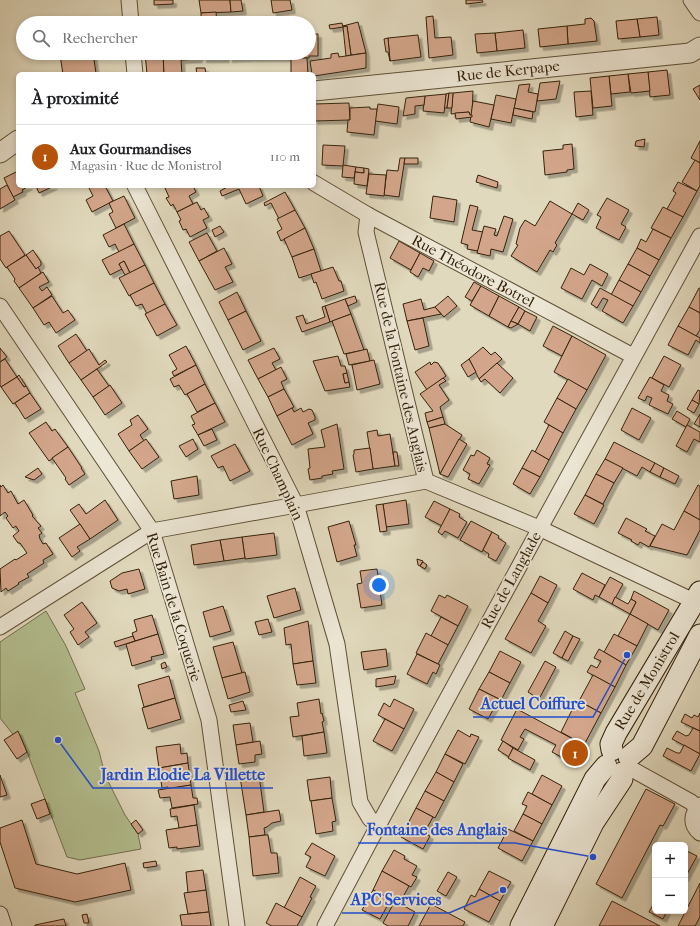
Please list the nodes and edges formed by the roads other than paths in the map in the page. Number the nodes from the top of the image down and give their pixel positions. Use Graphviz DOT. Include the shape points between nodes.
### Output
graph roads {
  1 [pos="129,0"];
  2 [pos="691,0"];
  3 [pos="700,13"];
  4 [pos="130,16"];
  5 [pos="700,47"];
  6 [pos="134,60"];
  7 [pos="135,72"];
  8 [pos="316,91"];
  9 [pos="16,141"];
  10 [pos="0,153"];
  11 [pos="316,184"];
  12 [pos="136,188"];
  13 [pos="368,215"];
  14 [pos="700,236"];
  15 [pos="0,306"];
  16 [pos="633,356"];
  17 [pos="426,481"];
  18 [pos="296,505"];
  19 [pos="540,528"];
  20 [pos="152,531"];
  21 [pos="698,599"];
  22 [pos="0,627"];
  23 [pos="700,635"];
  24 [pos="619,763"];
  25 [pos="699,806"];
  26 [pos="379,824"];
  27 [pos="700,833"];
  28 [pos="0,914"];
  29 [pos="328,925"];
  30 [pos="4,926"];
  31 [pos="237,926"];
  32 [pos="521,926"];
  33 [pos="542,926"];
  1 -- 4 [label="street"];
  2 -- 3 [label="street"];
  5 -- 8 [label="street, Rue de Kerpape" via="690,52"];
  6 -- 7 [label="street"];
  9 -- 10 [label="street"];
  11 -- 13 [label="street, Rue Théodore Botrel"];
  12 -- 18 [label="street, Rue Champlain"];
  13 -- 16 [label="street, Rue Théodore Botrel"];
  13 -- 17 [label="street, Rue de la Fontaine des Anglais" via="366,232"];
  14 -- 16 [label="street, Rue de Langlade"];
  15 -- 20 [label="street, Rue Bain de la Coquerie"];
  16 -- 19 [label="street, Rue de Langlade"];
  17 -- 18 [label="street"];
  17 -- 19 [label="street, Rue de la Fontaine des Anglais"];
  18 -- 20 [label="street"];
  18 -- 26 [label="street, Rue Champlain" via="336,644 360,802 370,819"];
  19 -- 21 [label="street, Rue de la Fontaine des Anglais"];
  19 -- 26 [label="street, Rue de Langlade"];
  20 -- 22 [label="street"];
  20 -- 31 [label="street, Rue Bain de la Coquerie" via="209,720"];
  21 -- 24 [label="main road, Rue de Monistrol" via="616,733 611,744"];
  23 -- 24 [label="main road, Rue de Monistrol" via="642,746"];
  24 -- 25 [label="street"];
  24 -- 32 [label="main road, Rue de Monistrol" via="596,779"];
  24 -- 33 [label="main road, Rue de Monistrol" via="622,779 593,822"];
  25 -- 27 [label="street" via="692,819 693,825"];
  26 -- 29 [label="street, Rue de Langlade"];
  28 -- 30 [label="street"];
}
